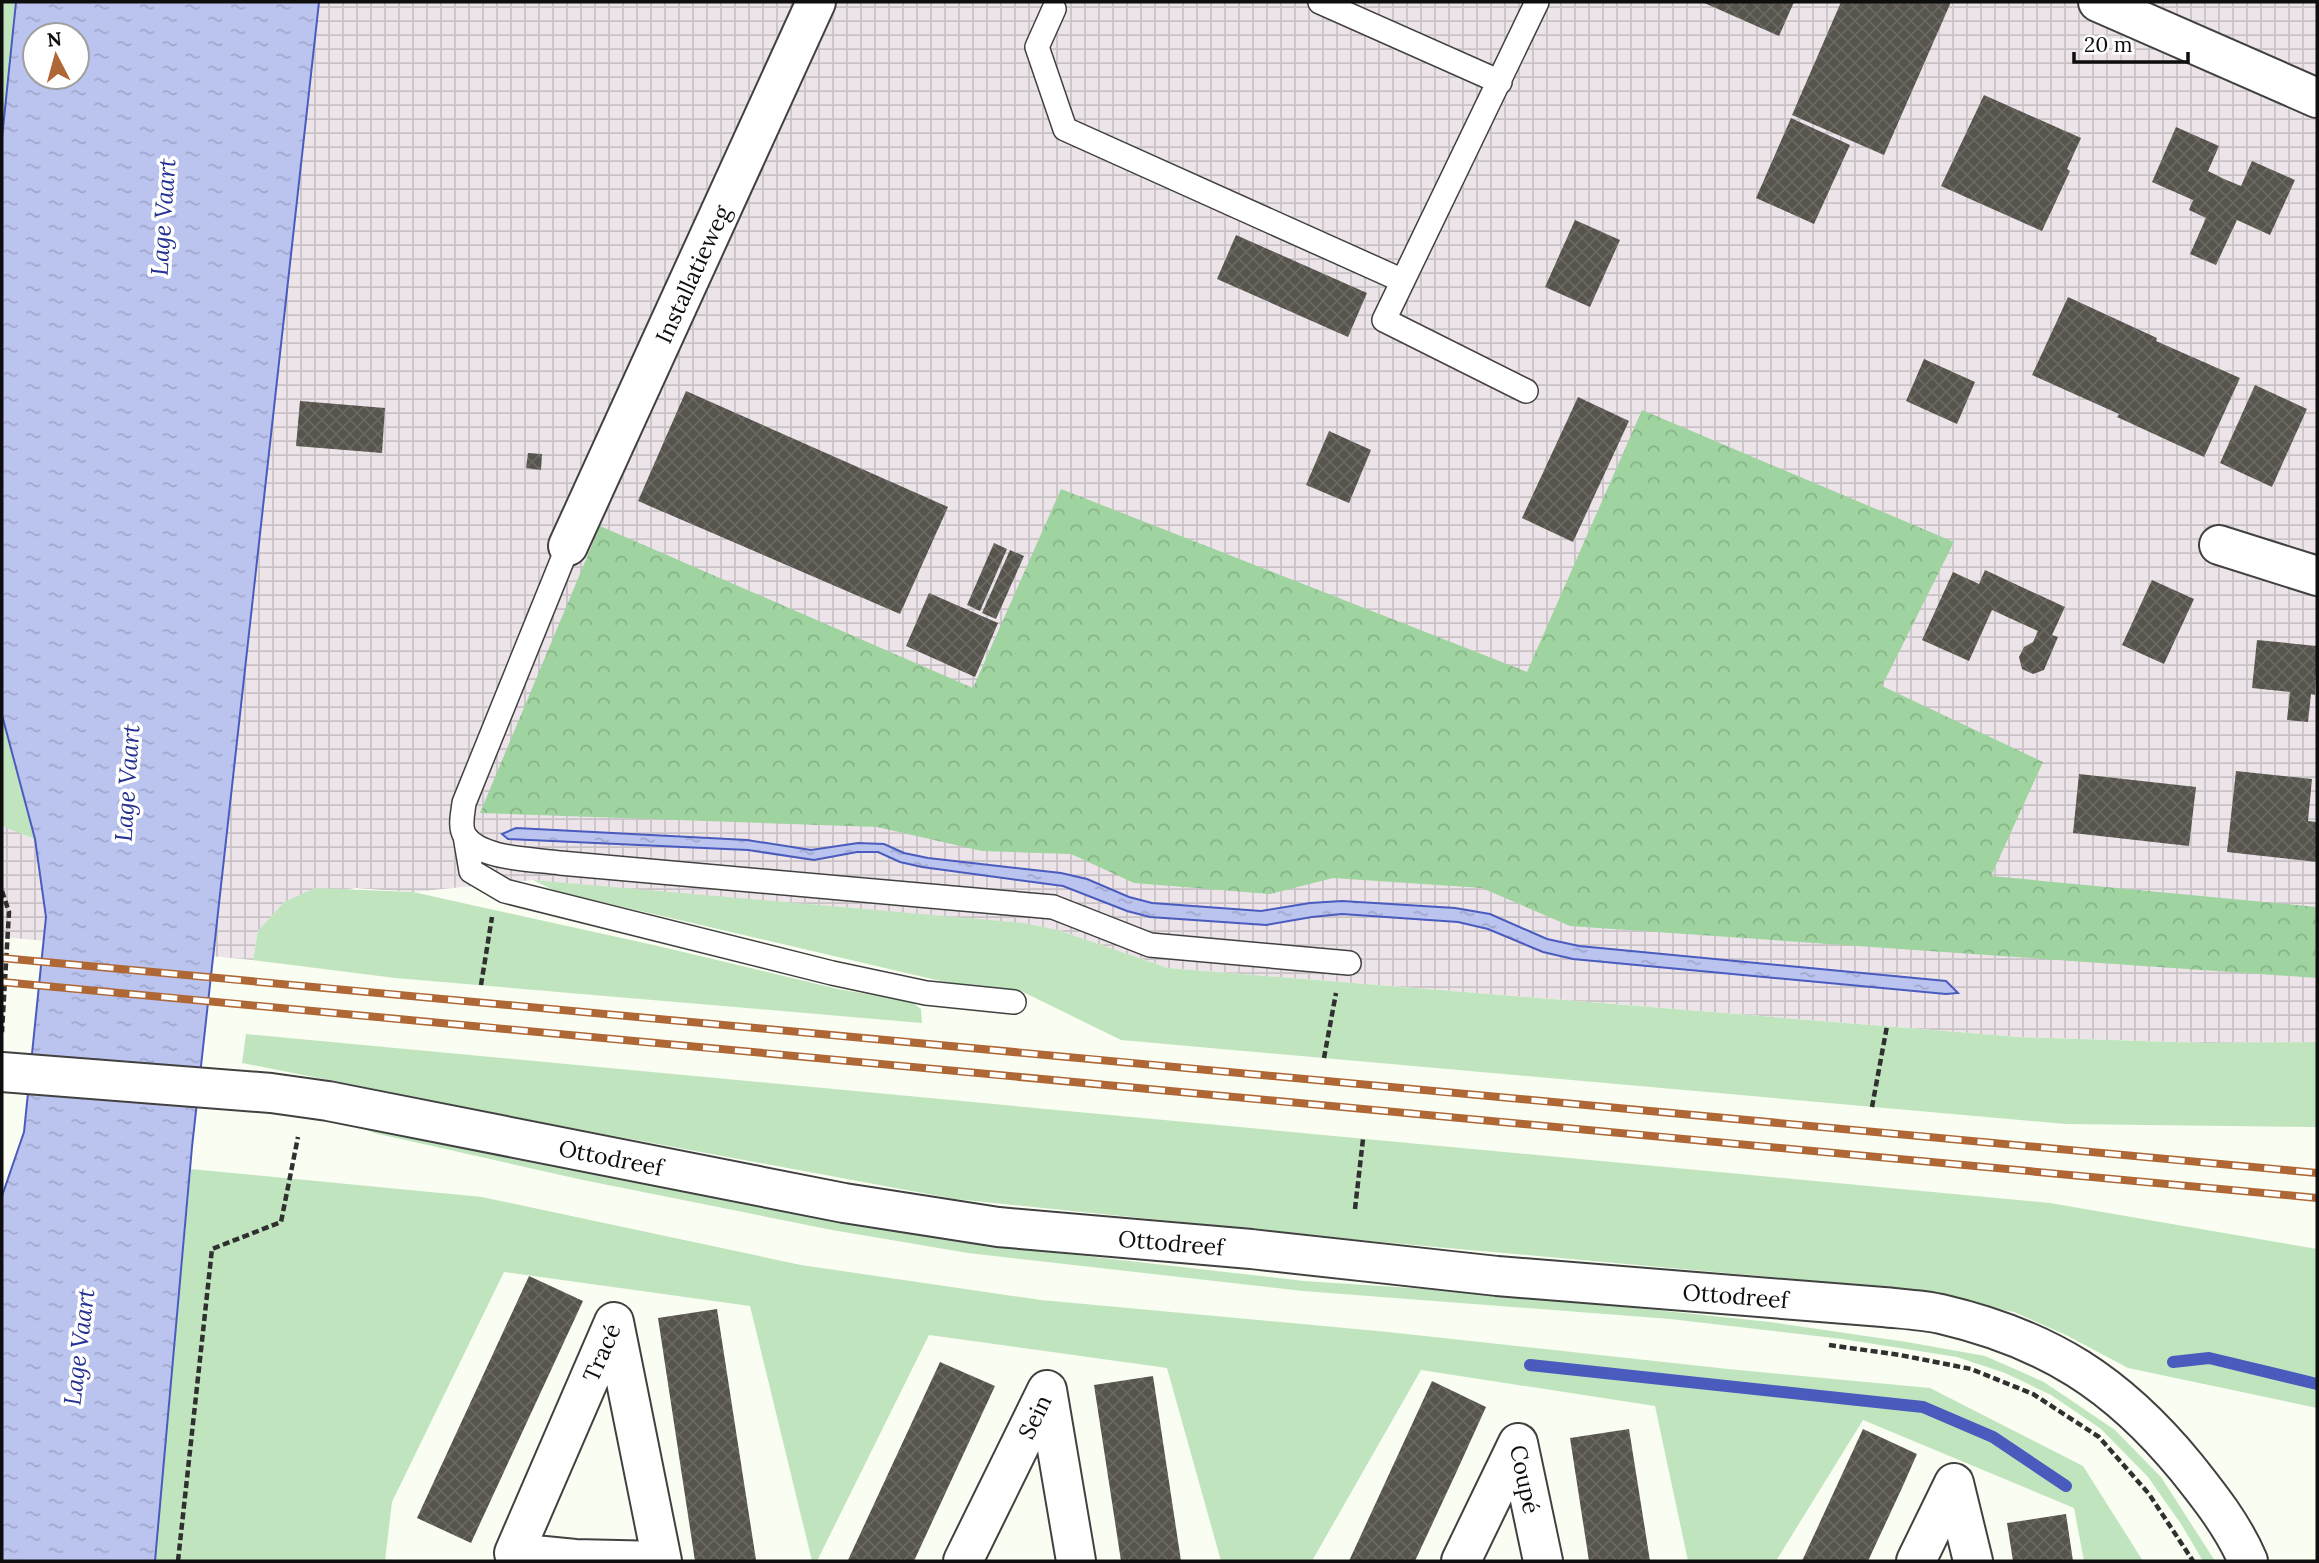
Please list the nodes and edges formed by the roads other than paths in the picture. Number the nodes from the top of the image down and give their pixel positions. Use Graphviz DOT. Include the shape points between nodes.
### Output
graph roads {
  1 [pos="816,2"];
  2 [pos="1320,2"];
  3 [pos="1536,2"];
  4 [pos="2098,2"];
  5 [pos="1049,4"];
  6 [pos="1500,82"];
  7 [pos="2317,98"];
  8 [pos="1401,280"];
  9 [pos="1526,391"];
  10 [pos="2219,545"];
  11 [pos="568,546"];
  12 [pos="2317,576"];
  13 [pos="465,836"];
  14 [pos="1343,972"];
  15 [pos="1014,1002"];
  16 [pos="2,1072"];
  17 [pos="575,1560"];
  18 [pos="662,1561"];
  19 [pos="963,1561"];
  20 [pos="1076,1561"];
  21 [pos="1461,1561"];
  22 [pos="1543,1561"];
  23 [pos="1916,1561"];
  24 [pos="1973,1561"];
  25 [pos="2248,1561"];
  1 -- 11 [label="street, Installatieweg"];
  2 -- 6 [label="lane"];
  3 -- 6 [label="lane"];
  4 -- 7 [label="street"];
  5 -- 8 [label="lane" via="1037,47 1065,129"];
  6 -- 8 [label="lane"];
  8 -- 9 [label="lane" via="1384,320"];
  10 -- 12 [label="street"];
  11 -- 13 [label="lane" via="464,803 461,821"];
  13 -- 14 [label="lane" via="485,853 560,863 1054,907 1150,945"];
  13 -- 15 [label="lane" via="471,871 505,891 832,973 926,993"];
  16 -- 25 [label="street, Ottodreef" via="271,1093 844,1203 998,1227 1939,1313 2048,1350 2126,1402 2207,1493"];
  17 -- 18 [label="street, Tracé"];
  17 -- 18 [label="street, Tracé" via="514,1553 614,1322"];
  19 -- 20 [label="street, Sein" via="1047,1390"];
  21 -- 22 [label="street, Coupé" via="1518,1443"];
  23 -- 24 [label="street" via="1954,1483"];
}
